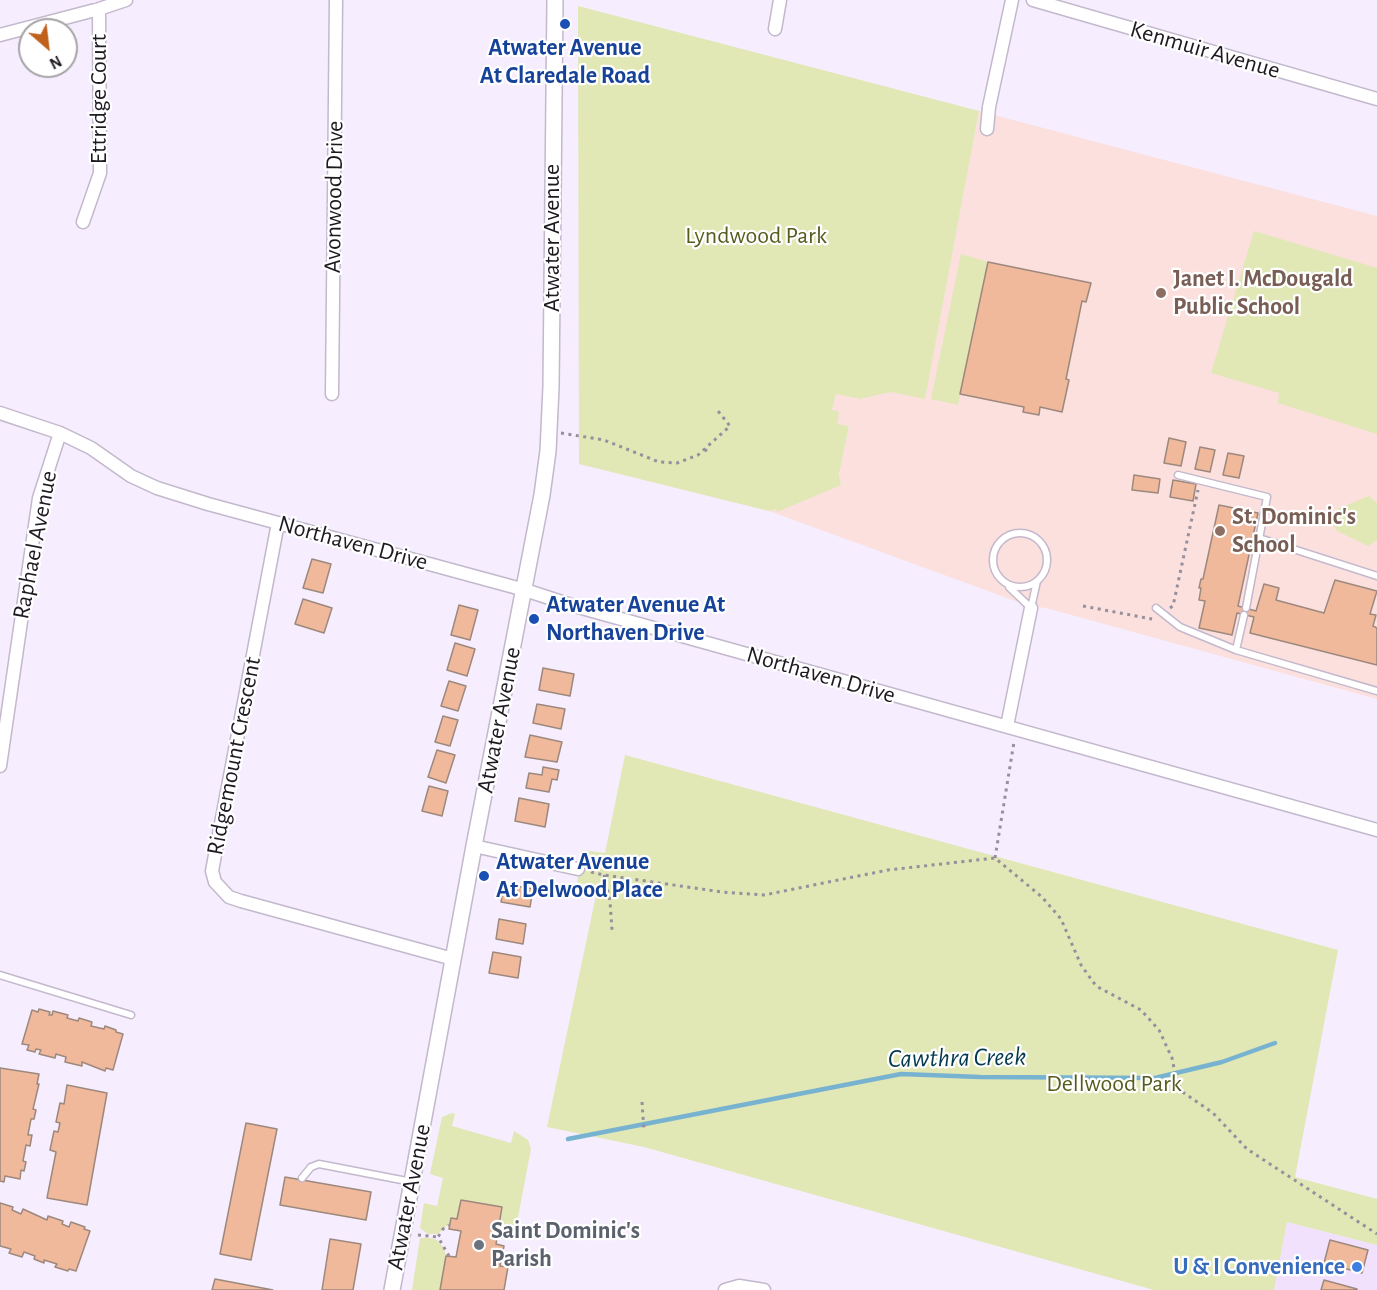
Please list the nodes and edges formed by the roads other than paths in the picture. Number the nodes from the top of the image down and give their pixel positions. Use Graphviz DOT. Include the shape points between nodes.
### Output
graph roads {
  1 [pos="126,0"];
  2 [pos="336,0"];
  3 [pos="555,0"];
  4 [pos="780,0"];
  5 [pos="1012,0"];
  6 [pos="1033,0"];
  7 [pos="99,9"];
  8 [pos="775,29"];
  9 [pos="0,34"];
  10 [pos="1377,99"];
  11 [pos="987,129"];
  12 [pos="83,222"];
  13 [pos="332,394"];
  14 [pos="0,413"];
  15 [pos="60,432"];
  16 [pos="1178,475"];
  17 [pos="278,523"];
  18 [pos="1259,538"];
  19 [pos="1377,576"];
  20 [pos="1002,581"];
  21 [pos="1037,581"];
  22 [pos="525,590"];
  23 [pos="1031,608"];
  24 [pos="1156,608"];
  25 [pos="1236,650"];
  26 [pos="1377,691"];
  27 [pos="1012,728"];
  28 [pos="0,766"];
  29 [pos="1377,830"];
  30 [pos="474,846"];
  31 [pos="578,869"];
  32 [pos="453,959"];
  33 [pos="0,975"];
  34 [pos="131,1015"];
  35 [pos="302,1178"];
  36 [pos="412,1182"];
  37 [pos="392,1290"];
  38 [pos="725,1290"];
  39 [pos="764,1290"];
  1 -- 7 [label="street"];
  2 -- 13 [label="street, Avonwood Drive"];
  3 -- 22 [label="street, Atwater Avenue" via="549,431"];
  4 -- 8 [label="street"];
  5 -- 11 [label="street"];
  6 -- 10 [label="street, Kenmuir Avenue"];
  7 -- 9 [label="street"];
  7 -- 12 [label="street, Ettridge Court" via="100,173"];
  14 -- 15 [label="street, Northaven Drive"];
  15 -- 17 [label="street, Northaven Drive" via="157,488"];
  15 -- 28 [label="street, Raphael Avenue" via="39,498"];
  16 -- 18 [label="lane" via="1267,497"];
  17 -- 22 [label="street, Northaven Drive"];
  17 -- 32 [label="street, Ridgemount Crescent" via="213,871 215,882 229,897 241,901"];
  18 -- 19 [label="lane"];
  18 -- 25 [label="lane"];
  20 -- 21 [label="lane" via="1019,587"];
  20 -- 21 [label="lane" via="995,573 994,551 1005,536 1015,532 1034,536 1046,551 1046,569"];
  20 -- 23 [label="lane"];
  21 -- 23 [label="lane"];
  22 -- 27 [label="street, Northaven Drive"];
  22 -- 30 [label="street, Atwater Avenue"];
  23 -- 27 [label="street"];
  24 -- 25 [label="lane" via="1180,627"];
  25 -- 26 [label="lane"];
  27 -- 29 [label="street, Northaven Drive"];
  30 -- 31 [label="street"];
  30 -- 32 [label="street, Atwater Avenue"];
  32 -- 36 [label="street, Atwater Avenue"];
  33 -- 34 [label="lane"];
  35 -- 36 [label="lane" via="319,1164"];
  36 -- 37 [label="street, Atwater Avenue"];
  38 -- 39 [label="street" via="739,1286"];
}
